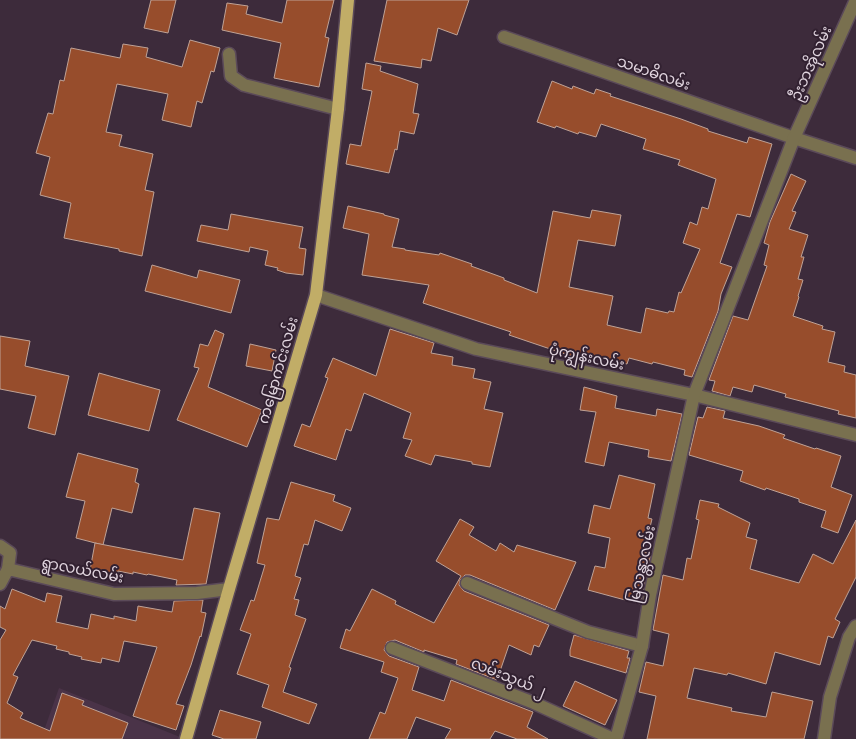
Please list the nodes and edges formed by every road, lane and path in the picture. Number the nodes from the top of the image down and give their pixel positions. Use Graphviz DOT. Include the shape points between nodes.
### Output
graph roads {
  1 [pos="348,0"];
  2 [pos="856,0"];
  3 [pos="504,37"];
  4 [pos="229,54"];
  5 [pos="338,109"];
  6 [pos="794,138"];
  7 [pos="856,158"];
  8 [pos="316,295"];
  9 [pos="694,395"];
  10 [pos="856,435"];
  11 [pos="0,546"];
  12 [pos="8,569"];
  13 [pos="467,583"];
  14 [pos="0,584"];
  15 [pos="228,589"];
  16 [pos="856,626"];
  17 [pos="642,646"];
  18 [pos="392,648"];
  19 [pos="186,739"];
  20 [pos="615,739"];
  21 [pos="824,739"];
  1 -- 5 [label="main road, ကမြောကင်းလမ်း"];
  2 -- 6 [label="street, ဦးဘအိုလမ်း"];
  3 -- 6 [label="street, သမာဓိလမ်း"];
  4 -- 5 [label="street" via="231,76 244,85"];
  5 -- 8 [label="main road, ကမြောကင်းလမ်း"];
  6 -- 7 [label="street, သမာဓိလမ်း"];
  6 -- 9 [label="street"];
  8 -- 9 [label="street, ပုံကျွန်းလမ်း" via="476,349"];
  8 -- 15 [label="main road, ကမြောကင်းလမ်း"];
  9 -- 10 [label="street, ပုံကျွန်းလမ်း"];
  9 -- 17 [label="street, မြသန္တာလမ်း" via="650,595"];
  11 -- 12 [label="street" via="10,553"];
  12 -- 14 [label="street"];
  12 -- 15 [label="street, ရွာလယ်လမ်း" via="114,594 197,593"];
  13 -- 17 [label="street" via="588,632"];
  15 -- 19 [label="main road, ကမြောကင်းလမ်း"];
  16 -- 21 [label="street" via="849,637 830,697"];
  17 -- 20 [label="street, မြသန္တာလမ်း"];
  18 -- 20 [label="street, လမ်းသွယ် ၂" via="534,703"];
}
